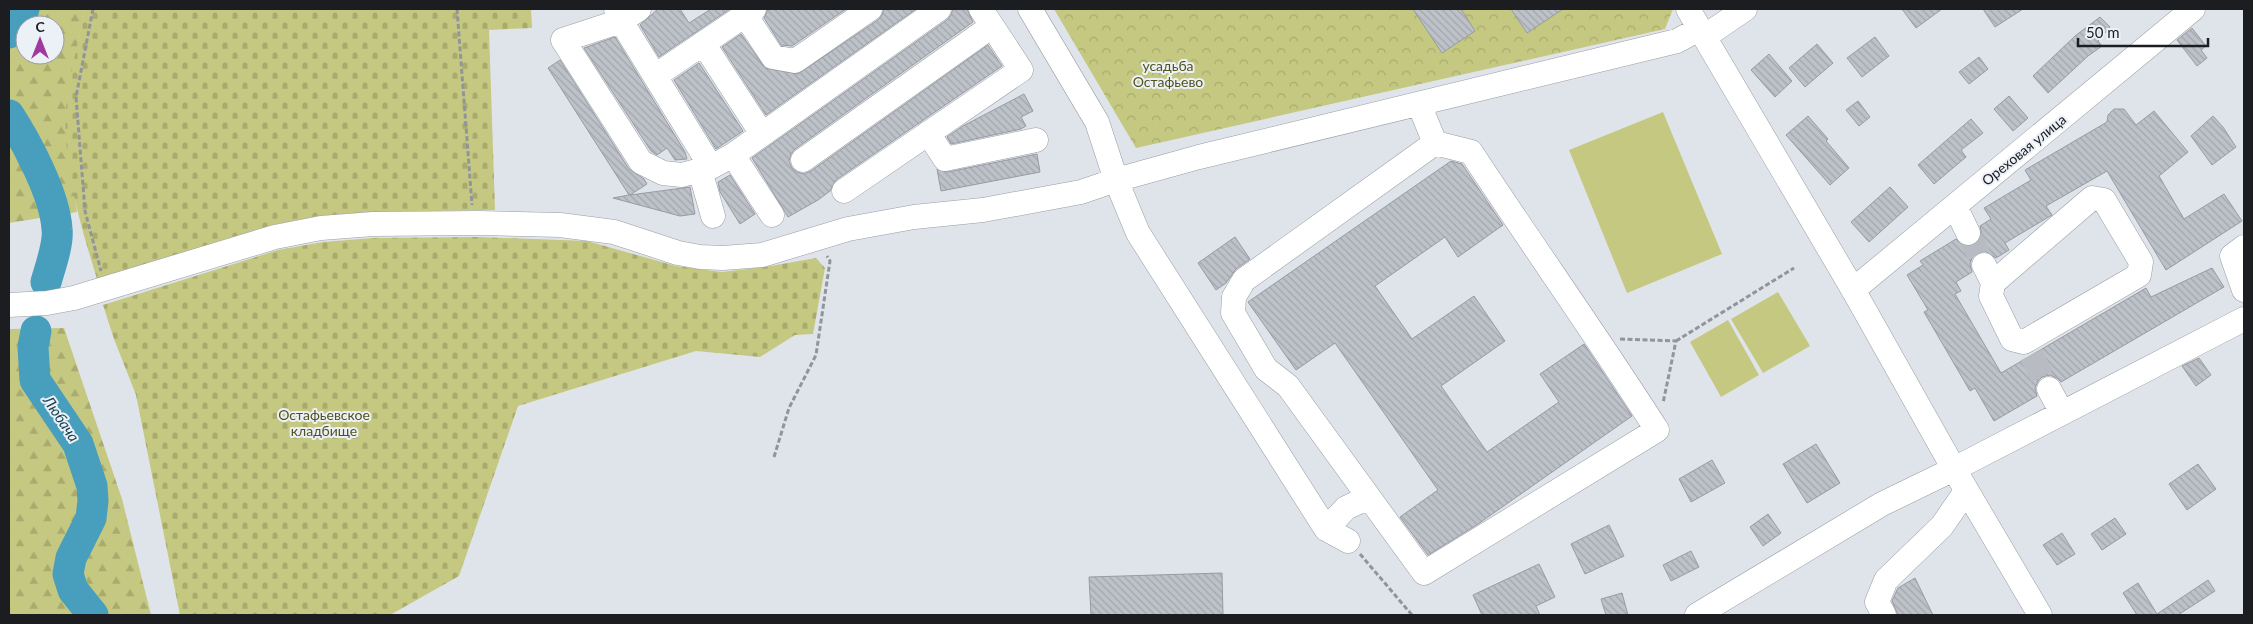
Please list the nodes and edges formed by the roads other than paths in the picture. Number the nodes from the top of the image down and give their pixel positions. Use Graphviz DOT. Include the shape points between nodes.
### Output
graph roads {
  1 [pos="870,9"];
  2 [pos="938,9"];
  3 [pos="1030,9"];
  4 [pos="1745,9"];
  5 [pos="2193,9"];
  6 [pos="749,12"];
  7 [pos="625,13"];
  8 [pos="987,17"];
  9 [pos="1697,25"];
  10 [pos="703,43"];
  11 [pos="655,76"];
  12 [pos="1419,104"];
  13 [pos="928,133"];
  14 [pos="762,134"];
  15 [pos="1036,140"];
  16 [pos="1435,143"];
  17 [pos="733,155"];
  18 [pos="803,160"];
  19 [pos="705,169"];
  20 [pos="1116,180"];
  21 [pos="844,191"];
  22 [pos="1955,206"];
  23 [pos="772,215"];
  24 [pos="713,216"];
  25 [pos="1968,233"];
  26 [pos="2244,247"];
  27 [pos="1989,274"];
  28 [pos="1853,290"];
  29 [pos="2244,290"];
  30 [pos="9,305"];
  31 [pos="2244,319"];
  32 [pos="2049,389"];
  33 [pos="2062,413"];
  34 [pos="1954,469"];
  35 [pos="1966,491"];
  36 [pos="1368,498"];
  37 [pos="1326,529"];
  38 [pos="1348,541"];
  39 [pos="1697,615"];
  40 [pos="1884,615"];
  41 [pos="2040,615"];
  1 -- 6 [label="street" via="795,61 773,57"];
  2 -- 14 [label="street"];
  3 -- 20 [label="street" via="1097,122"];
  4 -- 9 [label="street"];
  5 -- 22 [label="street, Ореховая улица"];
  6 -- 10 [label="street"];
  7 -- 11 [label="street"];
  7 -- 19 [label="street" via="564,40 641,162 663,173 682,175"];
  8 -- 13 [label="street" via="1021,70"];
  8 -- 18 [label="street"];
  9 -- 12 [label="street" via="1677,41"];
  9 -- 28 [label="street"];
  10 -- 11 [label="street"];
  10 -- 14 [label="street"];
  11 -- 19 [label="street"];
  12 -- 16 [label="street"];
  12 -- 20 [label="street"];
  13 -- 15 [label="street" via="945,159"];
  13 -- 21 [label="street"];
  14 -- 17 [label="street"];
  16 -- 36 [label="street" via="1244,280 1234,297 1233,313 1266,369 1288,386"];
  16 -- 36 [label="street" via="1471,152 1658,430 1424,573"];
  17 -- 19 [label="street"];
  17 -- 23 [label="street"];
  19 -- 24 [label="street"];
  20 -- 30 [label="street" via="1081,192 983,210 914,217 848,229 742,258 678,253 588,227 478,223 321,228 275,237 74,298"];
  20 -- 37 [label="street" via="1138,234"];
  22 -- 25 [label="street"];
  22 -- 28 [label="street, Ореховая улица"];
  26 -- 29 [label="street" via="2232,256"];
  27 -- 27 [label="street" via="1991,296 2012,339 2028,348 2139,275 2141,262 2104,200 2092,198"];
  28 -- 34 [label="street"];
  31 -- 33 [label="street"];
  32 -- 33 [label="street"];
  33 -- 34 [label="street"];
  34 -- 35 [label="street"];
  34 -- 39 [label="street" via="1882,504"];
  35 -- 40 [label="street" via="1942,526 1886,580 1877,602"];
  35 -- 41 [label="street"];
  36 -- 37 [label="street" via="1346,508"];
  37 -- 38 [label="street"];
}
